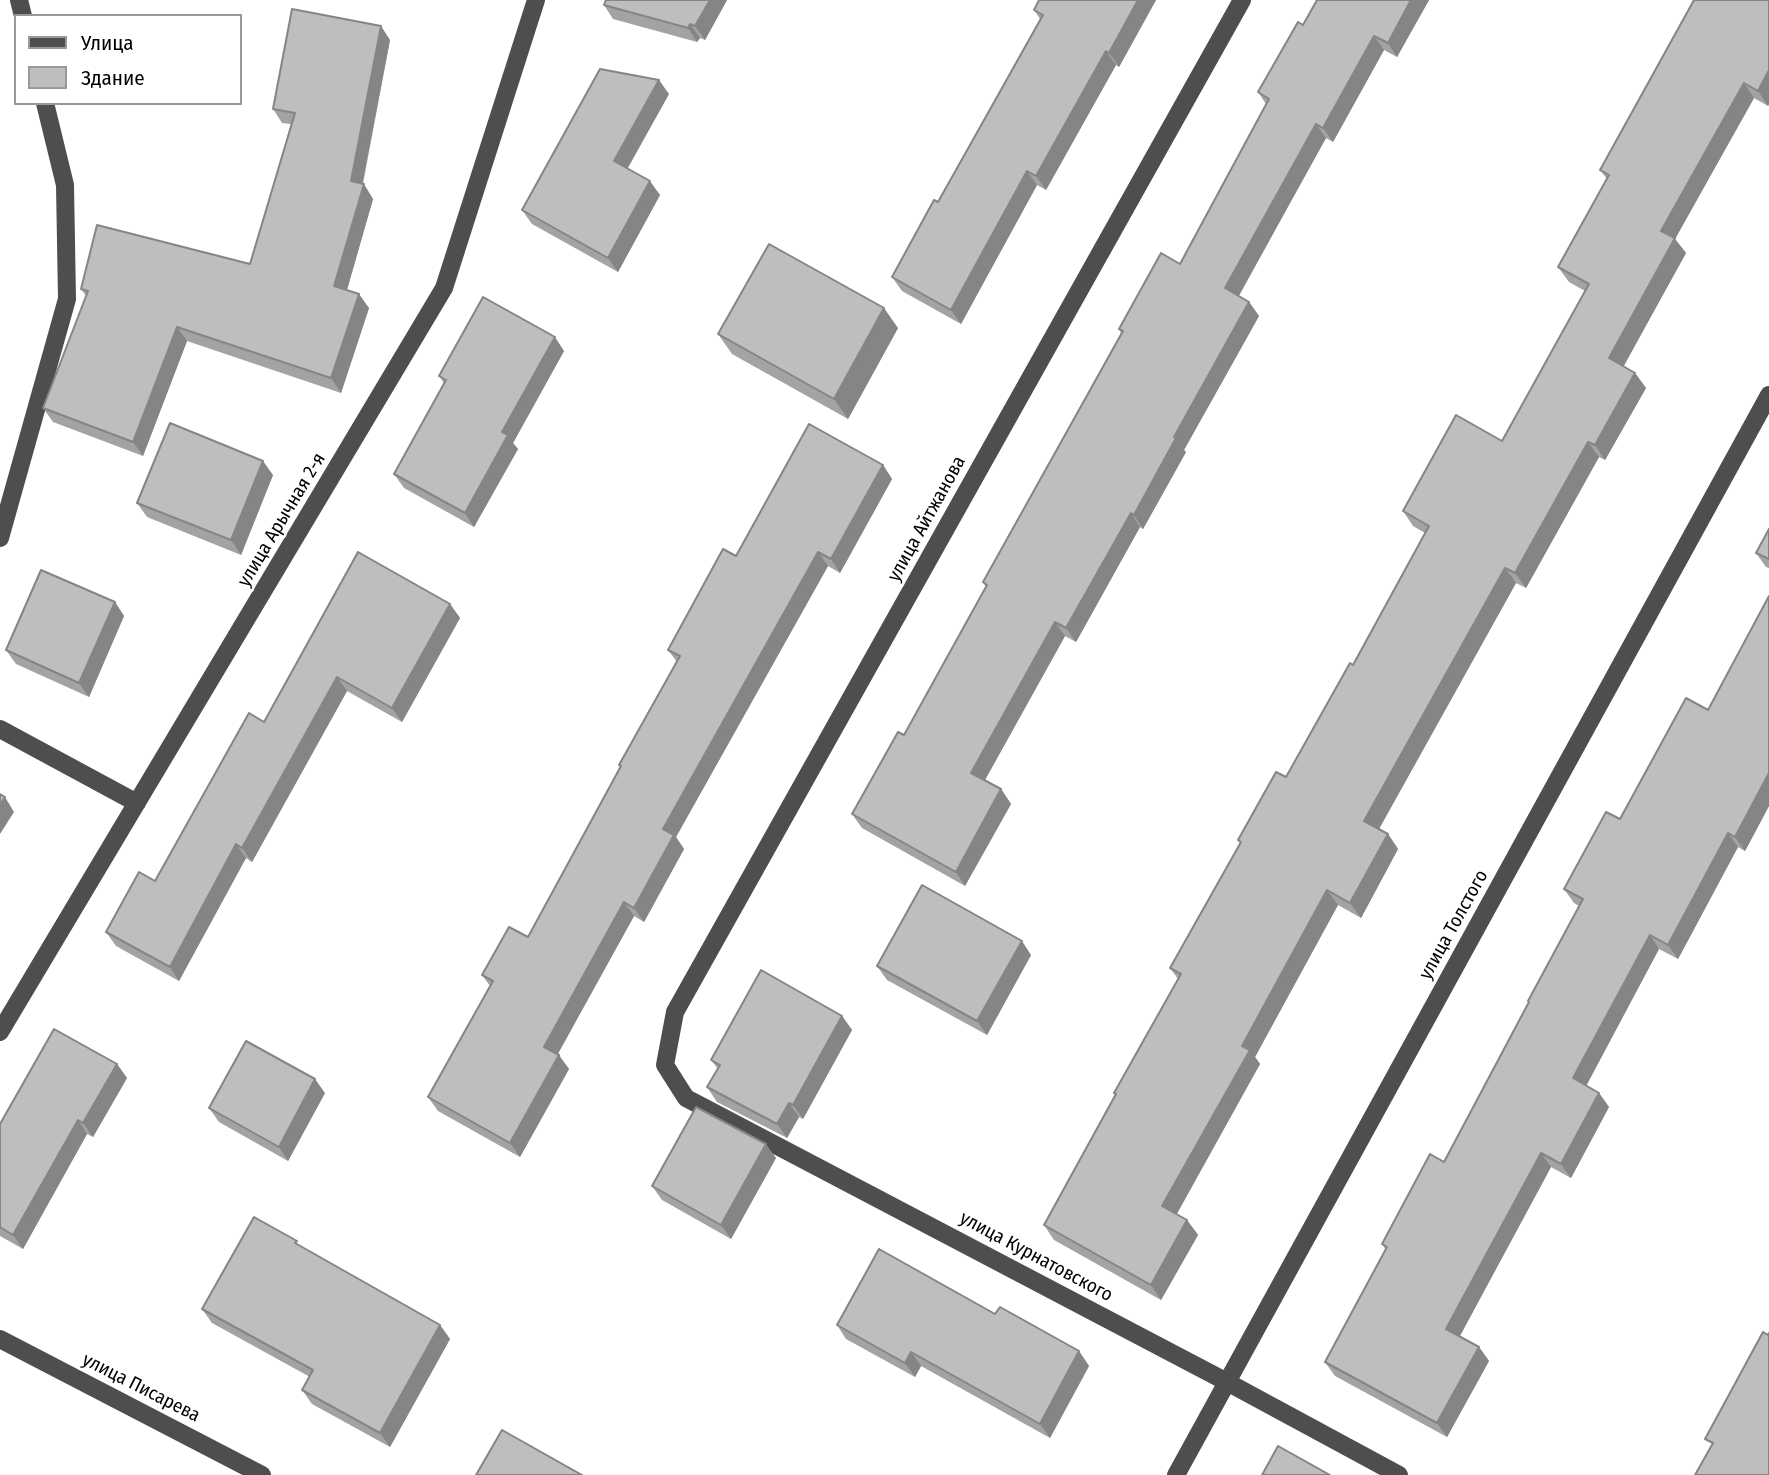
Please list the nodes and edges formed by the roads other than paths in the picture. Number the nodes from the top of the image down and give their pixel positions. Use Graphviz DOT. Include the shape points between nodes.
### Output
graph roads {
  1 [pos="536,0"];
  2 [pos="1242,0"];
  3 [pos="45,105"];
  4 [pos="1769,395"];
  5 [pos="0,538"];
  6 [pos="0,729"];
  7 [pos="137,803"];
  8 [pos="0,1032"];
  9 [pos="665,1065"];
  10 [pos="0,1339"];
  11 [pos="1227,1382"];
  12 [pos="262,1475"];
  13 [pos="1176,1475"];
  14 [pos="1399,1475"];
  1 -- 7 [label="street, улица Арычная 2-я" via="444,288"];
  2 -- 9 [label="street, улица Айтжанова" via="675,1012"];
  3 -- 5 [label="street" via="65,185 67,299"];
  4 -- 11 [label="street, улица Толстого"];
  6 -- 7 [label="street"];
  7 -- 8 [label="street, улица Арычная 2-я"];
  9 -- 11 [label="street, улица Курнатовского" via="686,1098"];
  10 -- 12 [label="street, улица Писарева"];
  11 -- 13 [label="street, улица Толстого"];
  11 -- 14 [label="street, улица Курнатовского"];
}
